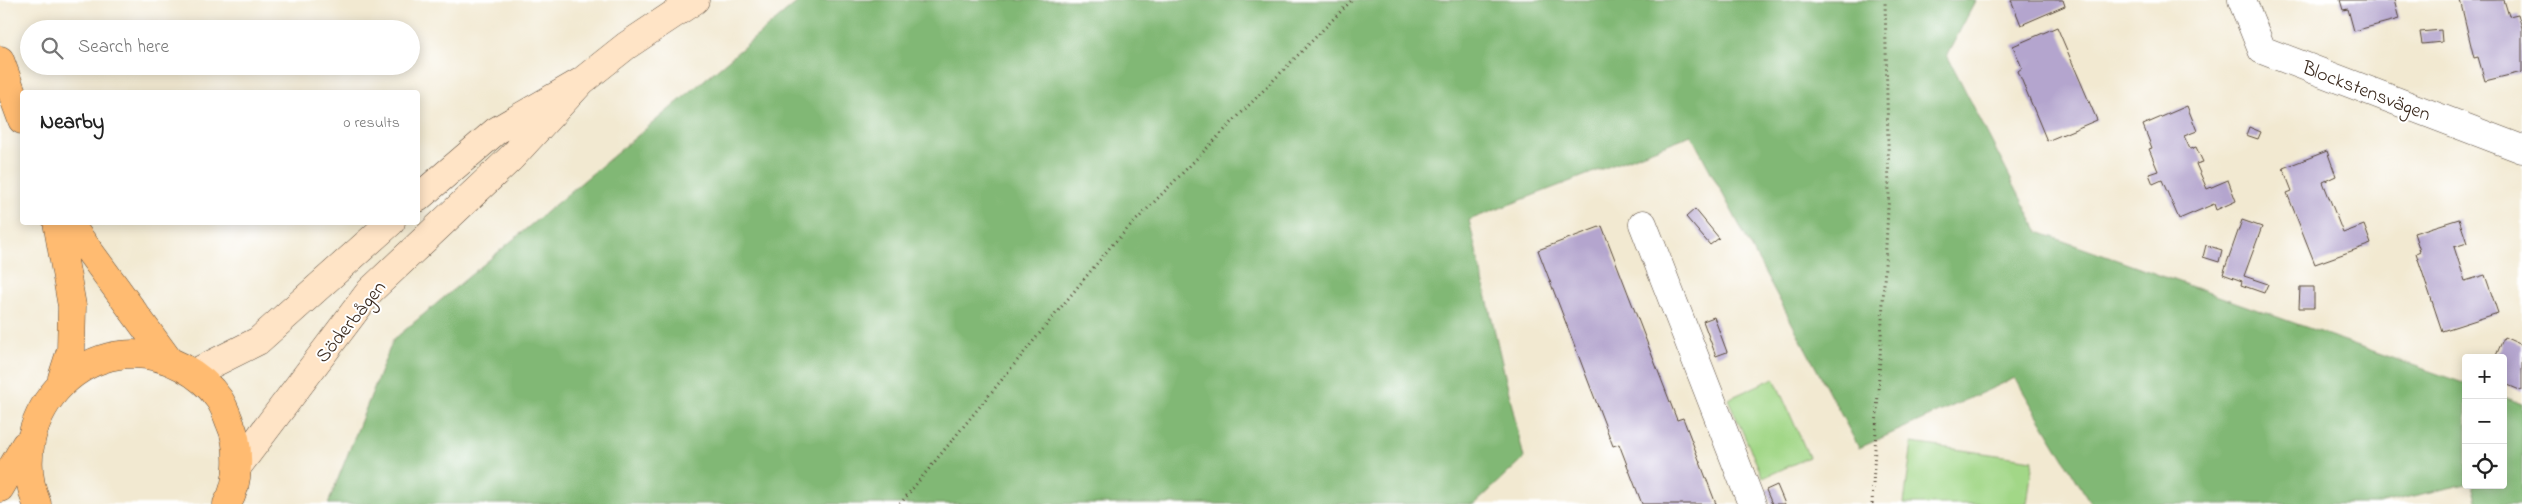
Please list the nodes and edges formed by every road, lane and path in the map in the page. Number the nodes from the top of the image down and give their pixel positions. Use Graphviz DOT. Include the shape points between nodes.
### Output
graph roads {
  1 [pos="696,0"];
  2 [pos="1352,0"];
  3 [pos="1885,0"];
  4 [pos="2242,0"];
  5 [pos="0,60"];
  6 [pos="582,81"];
  7 [pos="20,115"];
  8 [pos="2522,149"];
  9 [pos="420,196"];
  10 [pos="1643,224"];
  11 [pos="58,225"];
  12 [pos="70,225"];
  13 [pos="388,225"];
  14 [pos="168,359"];
  15 [pos="194,373"];
  16 [pos="62,378"];
  17 [pos="26,445"];
  18 [pos="238,466"];
  19 [pos="0,488"];
  20 [pos="36,504"];
  21 [pos="227,504"];
  22 [pos="900,504"];
  23 [pos="1752,504"];
  24 [pos="1872,504"];
  1 -- 6 [label="street, Söderbågen" via="626,46"];
  2 -- 22 [label="path" via="1112,245"];
  3 -- 24 [label="path" via="1889,190"];
  4 -- 8 [label="street, Blockstensvägen" via="2262,50"];
  5 -- 7 [label="main road"];
  6 -- 9 [label="street, Söderbågen" via="496,131"];
  6 -- 18 [label="street, Söderbågen" via="512,158 370,291"];
  10 -- 23 [label="street"];
  11 -- 16 [label="main road" via="72,306 71,350"];
  12 -- 14 [label="main road"];
  13 -- 15 [label="street, Söderbågen" via="258,342"];
  14 -- 15 [label="main road"];
  14 -- 16 [label="main road" via="131,353 95,360"];
  15 -- 18 [label="main road" via="219,398 234,431"];
  16 -- 17 [label="main road" via="38,408"];
  17 -- 19 [label="main road"];
  17 -- 20 [label="main road" via="28,487"];
  18 -- 21 [label="main road"];
}
